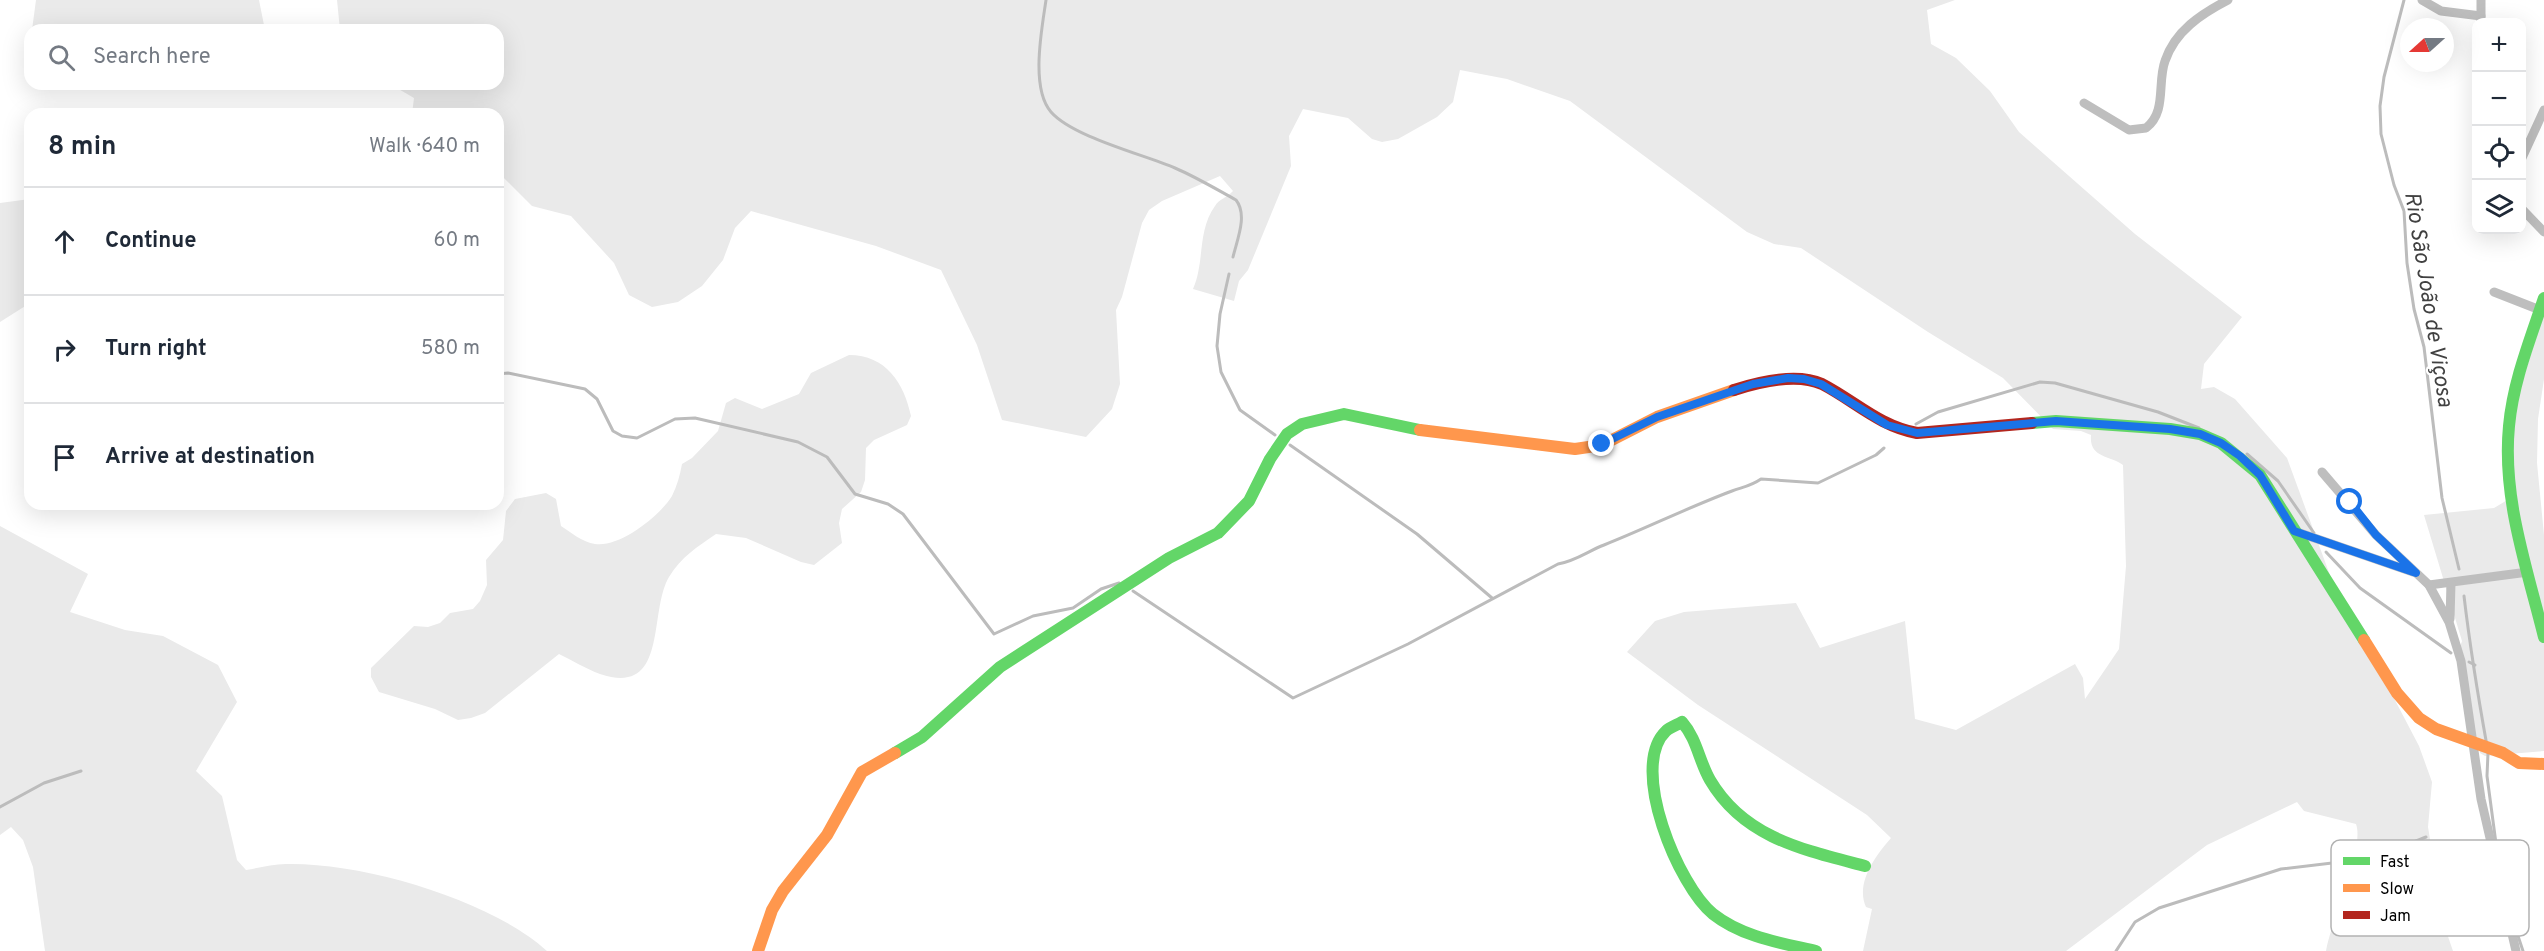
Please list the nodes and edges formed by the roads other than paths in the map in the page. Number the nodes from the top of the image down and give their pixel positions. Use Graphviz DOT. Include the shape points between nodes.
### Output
graph roads {
  1 [pos="2228,0"];
  2 [pos="2422,0"];
  3 [pos="2481,0"];
  4 [pos="2476,18"];
  5 [pos="2481,18"];
  6 [pos="2084,104"];
  7 [pos="2544,110"];
  8 [pos="2526,149"];
  9 [pos="2526,213"];
  10 [pos="2544,232"];
  11 [pos="2494,292"];
  12 [pos="2542,304"];
  13 [pos="2322,472"];
  14 [pos="2294,531"];
  15 [pos="2528,572"];
  16 [pos="2416,573"];
  17 [pos="2451,583"];
  18 [pos="2429,585"];
  19 [pos="2450,622"];
  20 [pos="2544,637"];
  21 [pos="2483,747"];
  22 [pos="2544,764"];
  23 [pos="2491,840"];
  24 [pos="1865,866"];
  25 [pos="2512,936"];
  26 [pos="758,951"];
  27 [pos="1816,951"];
  28 [pos="2516,951"];
  1 -- 6 [label="street" via="2186,28 2169,52 2158,112 2146,128 2129,130"];
  2 -- 4 [label="street" via="2441,11"];
  3 -- 5 [label="street"];
  7 -- 8 [label="street"];
  9 -- 10 [label="street"];
  11 -- 12 [label="street"];
  12 -- 15 [label="street" via="2516,388 2508,443 2511,501"];
  13 -- 16 [label="street" via="2376,535"];
  14 -- 16 [label="street"];
  14 -- 21 [label="street" via="2407,707 2436,729"];
  14 -- 26 [label="street" via="2260,475 2231,449 2200,434 2056,421 1917,433 1887,425 1821,384 1804,379 1753,384 1657,417 1602,444 1575,449 1427,432 1362,416 1322,418 1287,434 1249,501 1218,533 1169,558 1000,667 922,737 862,772 827,835 783,891"];
  15 -- 17 [label="street"];
  15 -- 20 [label="street"];
  16 -- 18 [label="street"];
  17 -- 18 [label="street"];
  17 -- 19 [label="street"];
  18 -- 19 [label="street"];
  19 -- 21 [label="street"];
  21 -- 22 [label="street" via="2519,763"];
  21 -- 23 [label="street"];
  24 -- 27 [label="street" via="1778,842 1747,825 1710,781 1682,722 1658,741 1654,760 1657,809 1681,874 1698,900 1736,928"];
  25 -- 28 [label="street"];
}
